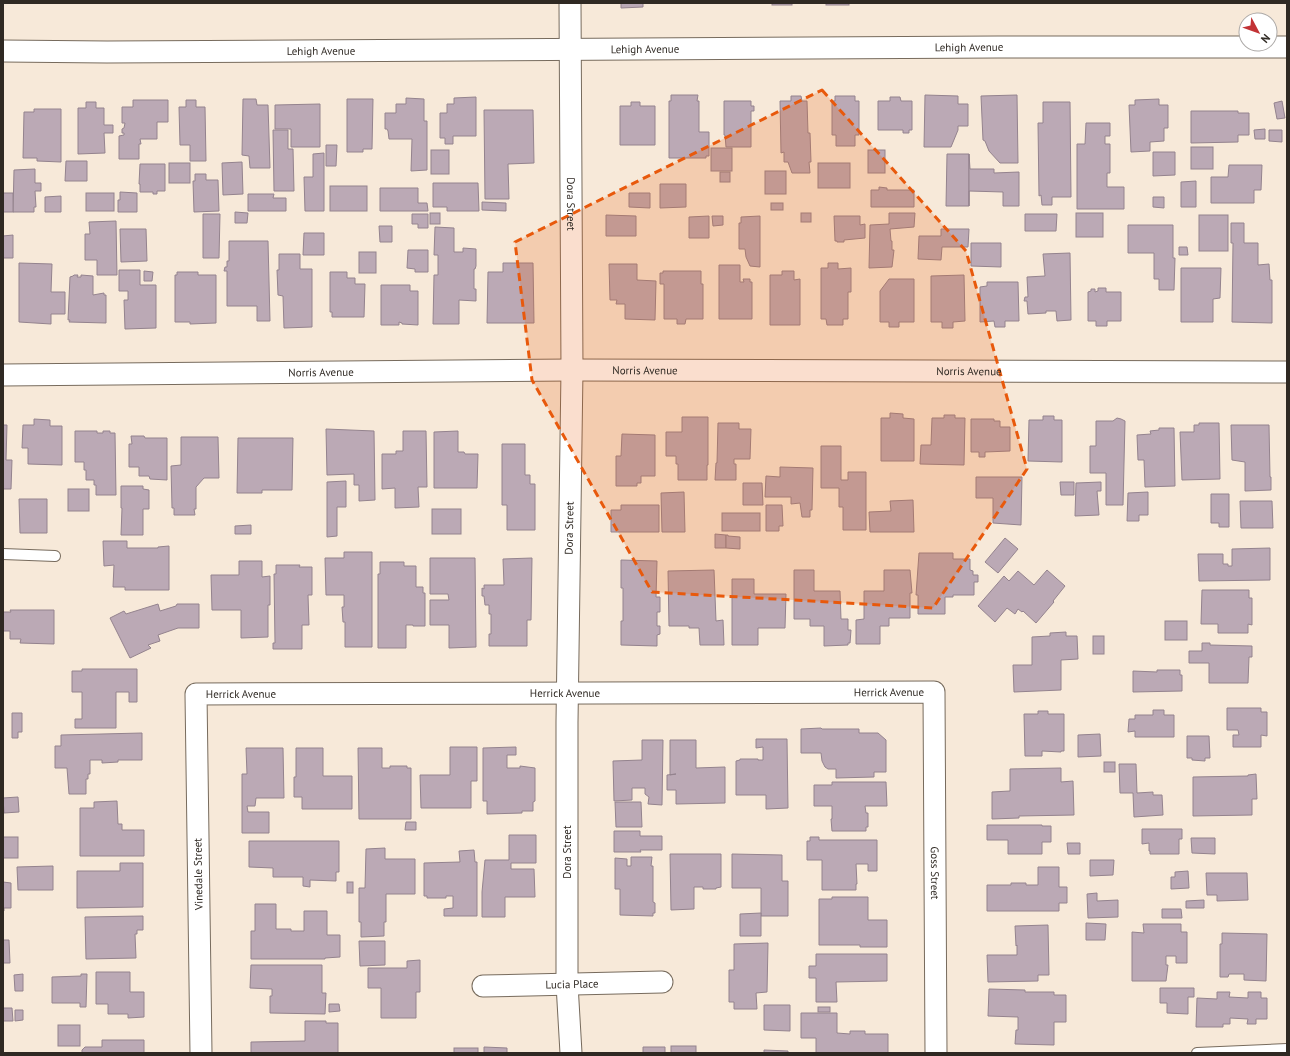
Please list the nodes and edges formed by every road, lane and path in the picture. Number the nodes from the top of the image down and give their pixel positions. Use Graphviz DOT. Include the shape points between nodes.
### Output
graph roads {
  1 [pos="570,3"];
  2 [pos="1287,47"];
  3 [pos="571,50"];
  4 [pos="3,51"];
  5 [pos="572,370"];
  6 [pos="1287,372"];
  7 [pos="3,375"];
  8 [pos="3,554"];
  9 [pos="55,556"];
  10 [pos="934,692"];
  11 [pos="196,694"];
  12 [pos="567,694"];
  13 [pos="662,982"];
  14 [pos="567,984"];
  15 [pos="483,986"];
  16 [pos="1287,1049"];
  17 [pos="201,1053"];
  18 [pos="571,1053"];
  19 [pos="936,1053"];
  20 [pos="1197,1053"];
  1 -- 3 [label="street, Dora Street"];
  2 -- 3 [label="street, Lehigh Avenue"];
  3 -- 4 [label="street, Lehigh Avenue"];
  3 -- 5 [label="street, Dora Street"];
  5 -- 6 [label="street, Norris Avenue"];
  5 -- 7 [label="street, Norris Avenue"];
  5 -- 12 [label="street, Dora Street"];
  8 -- 9 [label="lane"];
  10 -- 12 [label="street, Herrick Avenue"];
  10 -- 19 [label="street, Goss Street"];
  11 -- 12 [label="street, Herrick Avenue"];
  11 -- 17 [label="street, Vinedale Street"];
  12 -- 14 [label="street, Dora Street"];
  13 -- 14 [label="street, Lucia Place"];
  14 -- 15 [label="street, Lucia Place"];
  14 -- 18 [label="street, Dora Street"];
  16 -- 20 [label="lane"];
}
